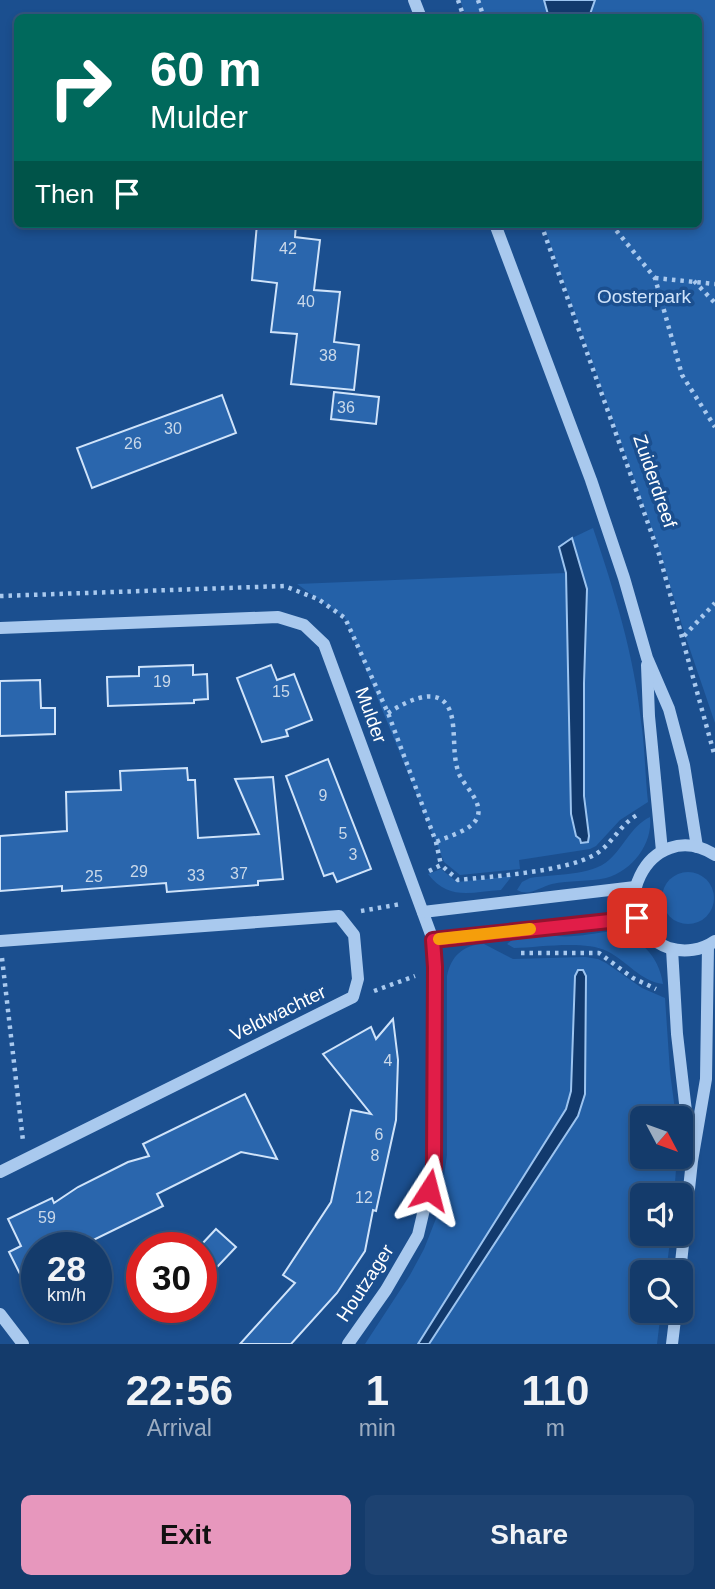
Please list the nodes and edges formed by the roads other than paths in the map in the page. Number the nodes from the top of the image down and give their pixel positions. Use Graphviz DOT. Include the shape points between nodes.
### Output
graph roads {
  1 [pos="496,228"];
  2 [pos="0,628"];
  3 [pos="647,658"];
  4 [pos="697,847"];
  5 [pos="663,851"];
  6 [pos="715,855"];
  7 [pos="635,887"];
  8 [pos="421,906"];
  9 [pos="637,918"];
  10 [pos="433,940"];
  11 [pos="0,941"];
  12 [pos="712,943"];
  13 [pos="672,949"];
  14 [pos="686,1106"];
  15 [pos="693,1155"];
  16 [pos="691,1169"];
  17 [pos="0,1172"];
  18 [pos="681,1260"];
  19 [pos="0,1314"];
  20 [pos="675,1323"];
  21 [pos="23,1344"];
  22 [pos="348,1344"];
  23 [pos="672,1344"];
  1 -- 3 [label="street" via="591,480"];
  2 -- 8 [label="street, Mulder" via="278,617 304,625 324,644"];
  3 -- 4 [label="street" via="669,709 684,765"];
  3 -- 5 [label="street"];
  4 -- 5 [label="street"];
  4 -- 6 [label="street"];
  5 -- 7 [label="street" via="645,866"];
  7 -- 8 [label="street"];
  7 -- 9 [label="street"];
  8 -- 10 [label="street, Houtzager"];
  9 -- 10 [label="street"];
  9 -- 13 [label="street" via="657,942"];
  10 -- 22 [label="street, Houtzager" via="434,1167 418,1235"];
  11 -- 17 [label="street, Veldwachter" via="339,916 354,934 358,979 353,998"];
  12 -- 13 [label="street" via="696,950"];
  12 -- 15 [label="street" via="706,1079"];
  13 -- 14 [label="street"];
  16 -- 18 [label="street"];
  19 -- 21 [label="street"];
  20 -- 23 [label="street"];
}
